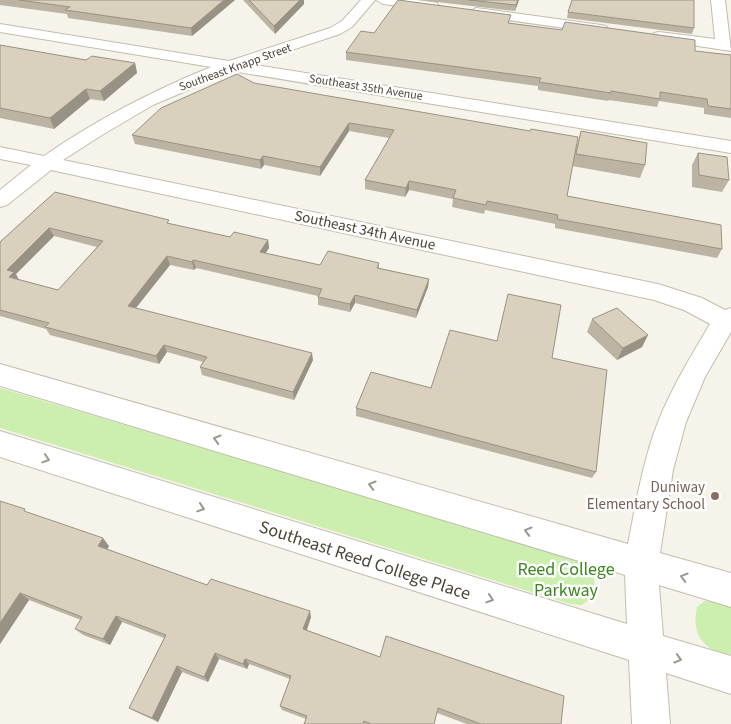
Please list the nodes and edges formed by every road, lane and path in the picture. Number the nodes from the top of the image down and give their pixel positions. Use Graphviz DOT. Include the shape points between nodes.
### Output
graph roads {
  1 [pos="368,0"];
  2 [pos="383,0"];
  3 [pos="718,0"];
  4 [pos="0,28"];
  5 [pos="615,31"];
  6 [pos="644,34"];
  7 [pos="727,45"];
  8 [pos="235,65"];
  9 [pos="731,147"];
  10 [pos="0,153"];
  11 [pos="48,164"];
  12 [pos="0,201"];
  13 [pos="728,319"];
  14 [pos="0,375"];
  15 [pos="0,444"];
  16 [pos="641,564"];
  17 [pos="731,590"];
  18 [pos="645,649"];
  19 [pos="731,675"];
  20 [pos="651,724"];
  1 -- 8 [label="street, Southeast Knapp Street" via="347,24 335,31"];
  2 -- 5 [label="street" via="455,10 539,14"];
  3 -- 7 [label="street"];
  4 -- 8 [label="street, Southeast 35th Avenue"];
  6 -- 7 [label="street"];
  8 -- 9 [label="street, Southeast 35th Avenue"];
  8 -- 11 [label="street, Southeast Knapp Street" via="138,106"];
  10 -- 11 [label="street, Southeast 34th Avenue"];
  11 -- 12 [label="street, Southeast Knapp Street"];
  11 -- 13 [label="street, Southeast 34th Avenue" via="658,292"];
  13 -- 16 [label="street" via="693,375 672,422 658,470"];
  16 -- 14 [label="street, one-way"];
  15 -- 18 [label="street, Southeast Reed College Place, one-way"];
  17 -- 16 [label="street, one-way"];
  16 -- 18 [label="street"];
  18 -- 19 [label="street, Southeast Reed College Place, one-way"];
  18 -- 20 [label="street"];
}
